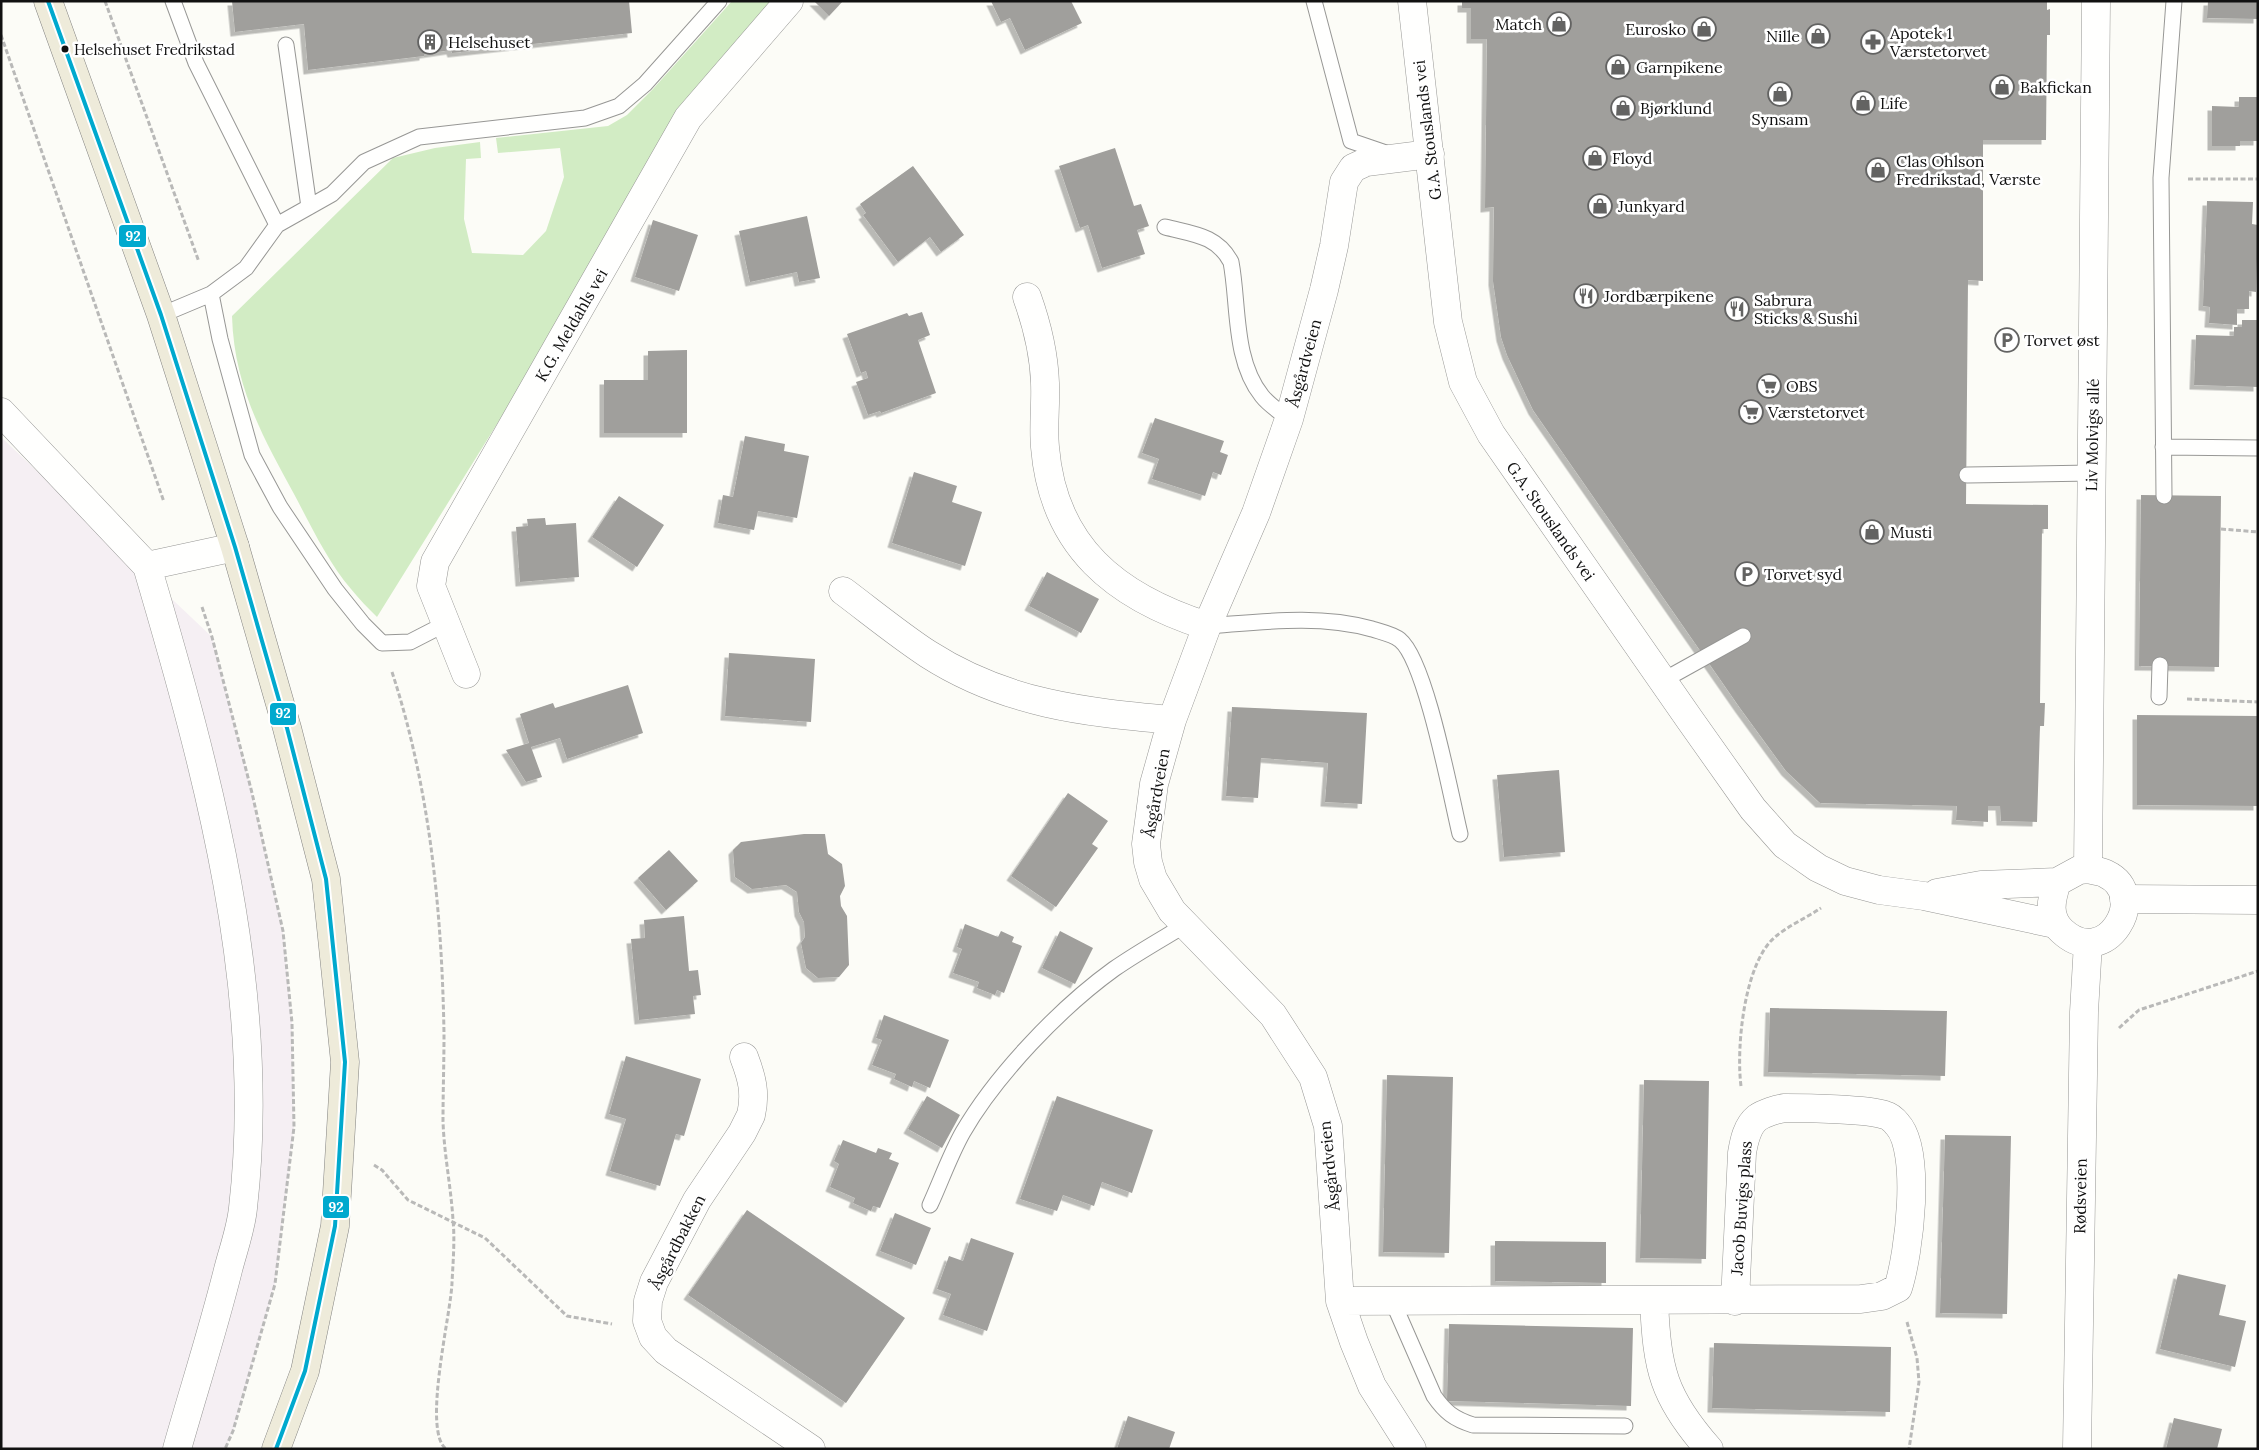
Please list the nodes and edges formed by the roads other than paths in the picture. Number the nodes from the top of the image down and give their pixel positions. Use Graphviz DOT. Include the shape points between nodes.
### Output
graph roads {
  1 [pos="48,1"];
  2 [pos="173,1"];
  3 [pos="719,1"];
  4 [pos="789,1"];
  5 [pos="1314,1"];
  6 [pos="1412,1"];
  7 [pos="2096,1"];
  8 [pos="2174,1"];
  9 [pos="286,45"];
  10 [pos="1430,154"];
  11 [pos="1400,158"];
  12 [pos="310,207"];
  13 [pos="277,225"];
  14 [pos="1165,227"];
  15 [pos="212,294"];
  16 [pos="1027,297"];
  17 [pos="161,315"];
  18 [pos="1,412"];
  19 [pos="1289,418"];
  20 [pos="2162,447"];
  21 [pos="2258,448"];
  22 [pos="2092,473"];
  23 [pos="1967,475"];
  24 [pos="2164,496"];
  25 [pos="235,547"];
  26 [pos="147,566"];
  27 [pos="843,591"];
  28 [pos="445,624"];
  29 [pos="1207,626"];
  30 [pos="1743,636"];
  31 [pos="2160,665"];
  32 [pos="466,674"];
  33 [pos="1662,681"];
  34 [pos="2159,697"];
  35 [pos="1172,720"];
  36 [pos="1460,834"];
  37 [pos="2088,869"];
  38 [pos="2057,882"];
  39 [pos="1924,896"];
  40 [pos="2124,899"];
  41 [pos="2258,900"];
  42 [pos="2055,924"];
  43 [pos="1185,925"];
  44 [pos="2088,943"];
  45 [pos="744,1057"];
  46 [pos="930,1205"];
  47 [pos="1392,1300"];
  48 [pos="1340,1301"];
  49 [pos="1654,1301"];
  50 [pos="1735,1301"];
  51 [pos="1626,1426"];
  52 [pos="177,1449"];
  53 [pos="276,1449"];
  54 [pos="811,1449"];
  55 [pos="1412,1449"];
  56 [pos="1710,1449"];
  57 [pos="2076,1449"];
  1 -- 17 [label="main road"];
  2 -- 13 [label="lane" via="196,64"];
  3 -- 12 [label="lane" via="646,84 619,106 585,118 419,137 364,162 332,194"];
  4 -- 28 [label="street, K.G. Meldahls vei" via="688,118 435,562 431,586"];
  5 -- 11 [label="lane" via="1351,141"];
  6 -- 10 [label="street, G.A. Stouslands vei"];
  7 -- 22 [label="street, Liv Molvigs allé"];
  8 -- 20 [label="lane" via="2161,178"];
  9 -- 12 [label="lane"];
  10 -- 11 [label="street, Åsgårdveien"];
  10 -- 33 [label="street, G.A. Stouslands vei" via="1448,322 1463,382 1491,434"];
  11 -- 19 [label="street, Åsgårdveien" via="1366,162 1353,168 1344,182 1324,290"];
  12 -- 13 [label="lane"];
  13 -- 15 [label="lane" via="246,268"];
  14 -- 19 [label="lane" via="1208,238 1226,252 1231,262 1242,350 1250,377 1262,397"];
  15 -- 17 [label="lane"];
  15 -- 28 [label="lane" via="220,338 252,455 280,507 335,589 382,643 410,642"];
  16 -- 29 [label="street" via="1041,350 1045,381 1045,447 1051,489 1059,510 1092,562 1114,581 1177,616"];
  17 -- 25 [label="main road"];
  18 -- 26 [label="street"];
  19 -- 29 [label="street, Åsgårdveien" via="1256,513"];
  20 -- 21 [label="lane"];
  20 -- 24 [label="lane"];
  22 -- 23 [label="lane"];
  22 -- 37 [label="street, Liv Molvigs allé"];
  25 -- 26 [label="street"];
  25 -- 53 [label="main road" via="288,728 326,879 345,1062 335,1226 305,1371"];
  26 -- 52 [label="street" via="209,795 228,888 244,989 249,1118 243,1210 218,1310"];
  27 -- 35 [label="street" via="929,654 1005,691 1087,712"];
  28 -- 32 [label="street, K.G. Meldahls vei"];
  29 -- 35 [label="street, Åsgårdveien"];
  29 -- 36 [label="lane" via="1306,619 1352,623 1400,640 1409,650 1424,686"];
  30 -- 33 [label="lane"];
  31 -- 34 [label="lane"];
  33 -- 39 [label="street, G.A. Stouslands vei" via="1753,809 1785,845 1818,868 1845,881"];
  35 -- 43 [label="street, Åsgårdveien" via="1154,784 1146,844 1153,880"];
  37 -- 38 [label="street" via="2079,870"];
  37 -- 40 [label="street" via="2114,879"];
  38 -- 39 [label="street, G.A. Stouslands vei" via="1981,885"];
  38 -- 42 [label="street" via="2050,904"];
  39 -- 42 [label="street, G.A. Stouslands vei"];
  40 -- 41 [label="street"];
  40 -- 44 [label="street" via="2125,909 2113,934"];
  42 -- 44 [label="street" via="2070,938"];
  43 -- 46 [label="lane" via="1114,970 1066,1010 1025,1051 984,1098 962,1134"];
  43 -- 48 [label="street, Åsgårdveien" via="1273,1015 1313,1078 1328,1126"];
  44 -- 57 [label="street, Rødsveien"];
  45 -- 54 [label="street, Åsgårdbakken" via="753,1080 754,1099 750,1115 742,1133 674,1240 648,1301 647,1321 653,1337 666,1351"];
  47 -- 48 [label="street"];
  47 -- 49 [label="street"];
  47 -- 51 [label="lane" via="1434,1396 1457,1420 1472,1426"];
  48 -- 55 [label="street, Åsgårdveien" via="1372,1386"];
  49 -- 50 [label="street"];
  49 -- 56 [label="street" via="1656,1344 1669,1395"];
  50 -- 50 [label="street, Jacob Buvigs plass" via="1742,1153 1746,1132 1756,1118 1784,1108 1871,1112 1886,1115 1897,1123 1908,1143 1910,1158 1909,1231 1905,1266 1898,1288 1882,1296 1861,1299"];
}
